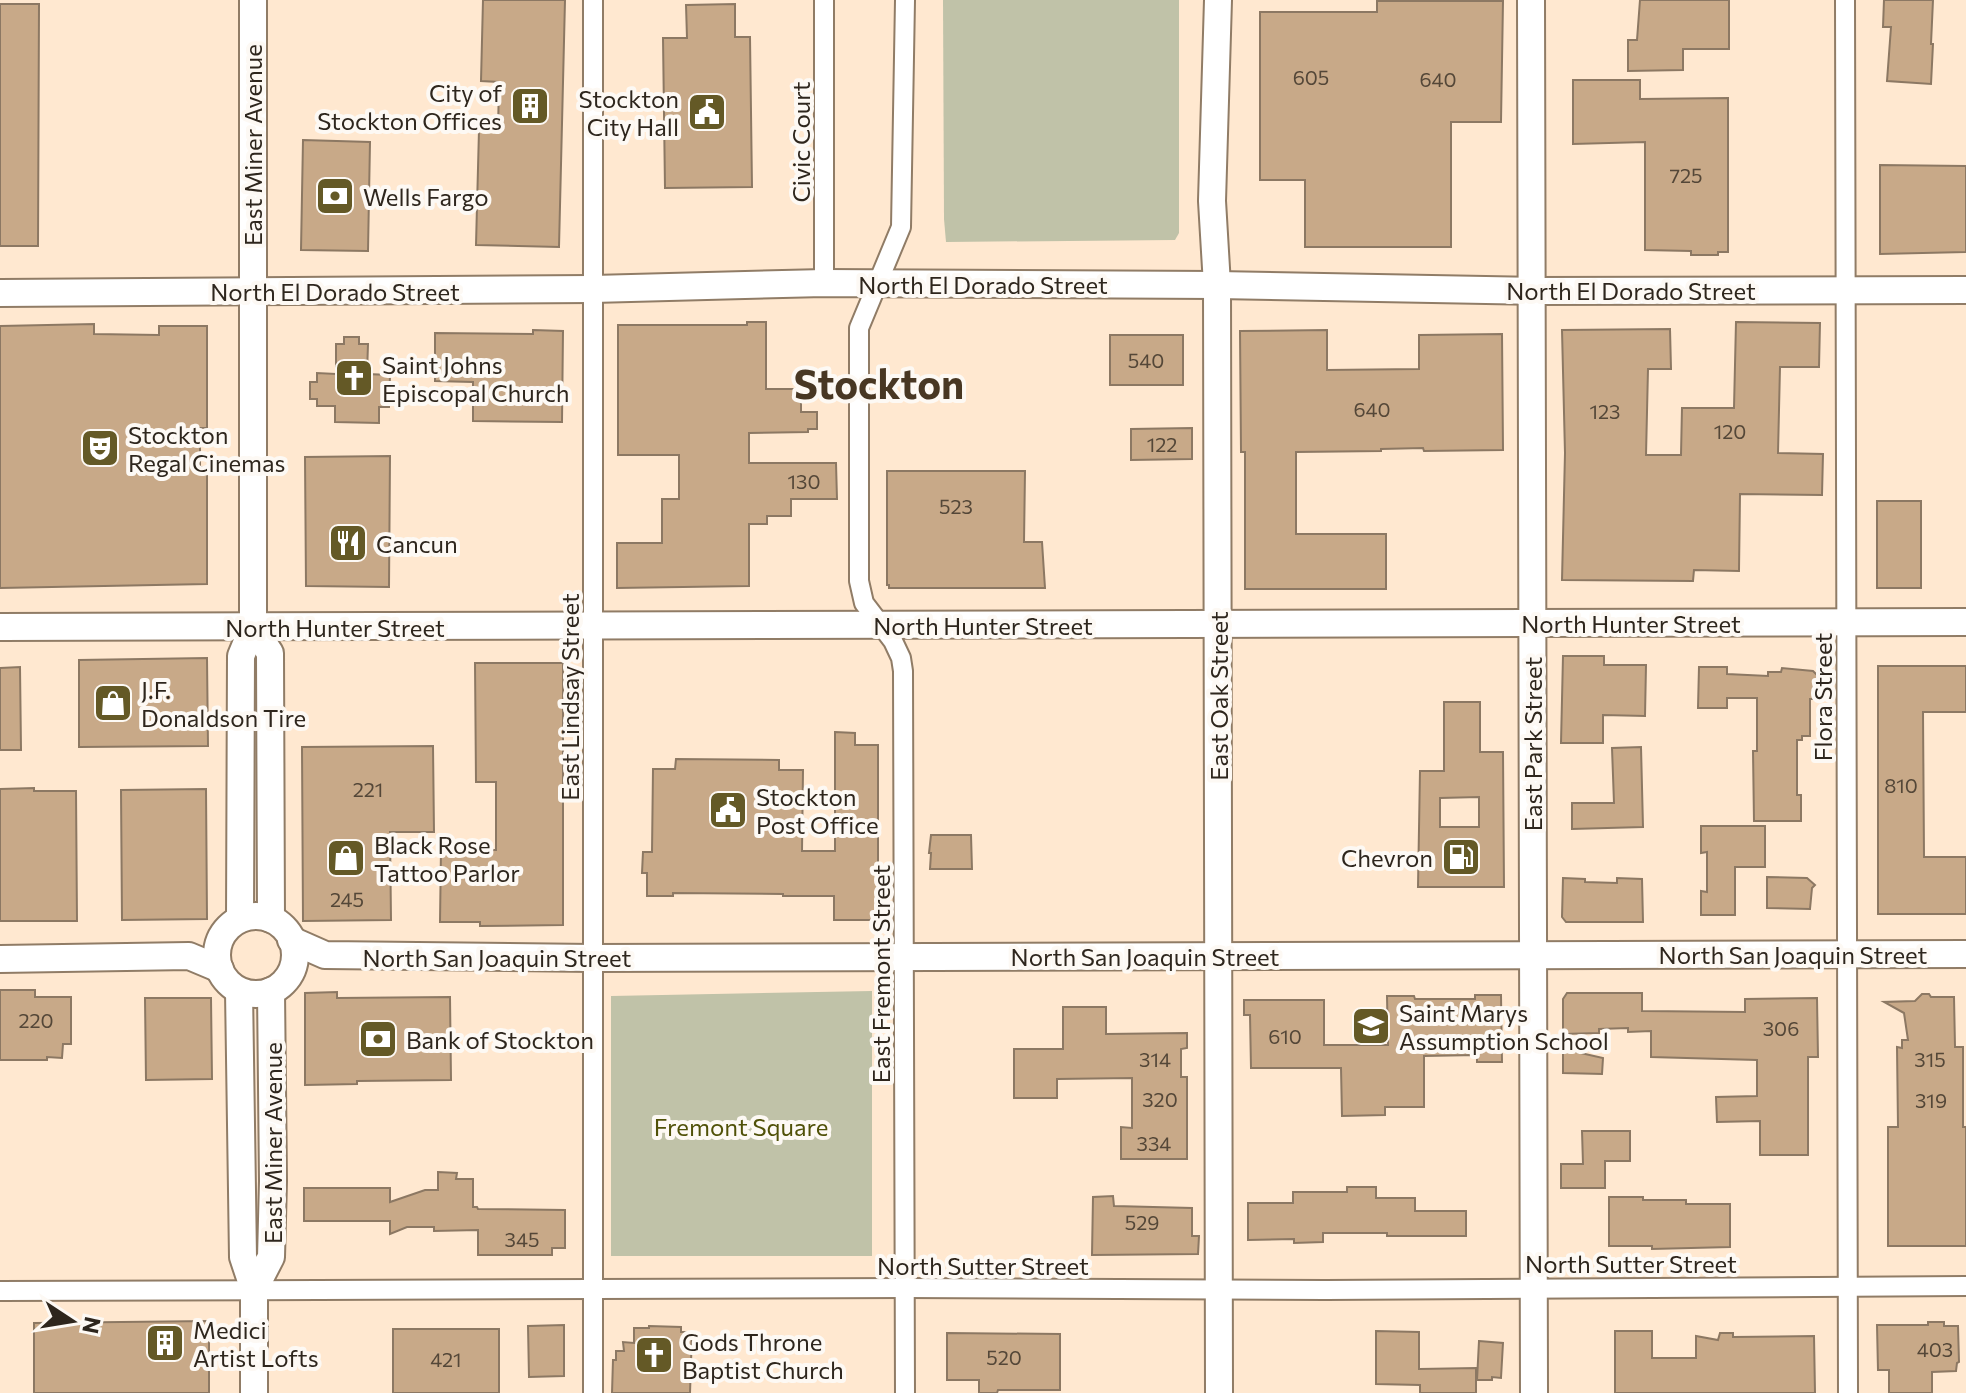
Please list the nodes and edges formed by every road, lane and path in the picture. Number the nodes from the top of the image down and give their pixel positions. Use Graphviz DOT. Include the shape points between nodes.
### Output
graph roads {
  1 [pos="253,0"];
  2 [pos="593,0"];
  3 [pos="824,0"];
  4 [pos="905,0"];
  5 [pos="1218,0"];
  6 [pos="1531,0"];
  7 [pos="1845,0"];
  8 [pos="824,283"];
  9 [pos="878,284"];
  10 [pos="1217,285"];
  11 [pos="593,289"];
  12 [pos="1846,290"];
  13 [pos="1966,290"];
  14 [pos="1533,291"];
  15 [pos="252,292"];
  16 [pos="0,293"];
  17 [pos="1846,622"];
  18 [pos="1966,622"];
  19 [pos="1532,623"];
  20 [pos="1218,624"];
  21 [pos="882,625"];
  22 [pos="593,626"];
  23 [pos="0,627"];
  24 [pos="253,627"];
  25 [pos="240,919"];
  26 [pos="271,919"];
  27 [pos="291,940"];
  28 [pos="220,941"];
  29 [pos="1533,954"];
  30 [pos="1847,954"];
  31 [pos="1966,954"];
  32 [pos="325,955"];
  33 [pos="189,956"];
  34 [pos="1219,956"];
  35 [pos="904,957"];
  36 [pos="593,958"];
  37 [pos="0,959"];
  38 [pos="220,969"];
  39 [pos="291,972"];
  40 [pos="239,991"];
  41 [pos="271,991"];
  42 [pos="240,1057"];
  43 [pos="264,1106"];
  44 [pos="1847,1286"];
  45 [pos="1966,1286"];
  46 [pos="1534,1287"];
  47 [pos="905,1288"];
  48 [pos="593,1289"];
  49 [pos="1218,1289"];
  50 [pos="254,1290"];
  51 [pos="0,1291"];
  52 [pos="254,1393"];
  53 [pos="593,1393"];
  54 [pos="905,1393"];
  55 [pos="1219,1393"];
  56 [pos="1534,1393"];
  57 [pos="1848,1393"];
  1 -- 15 [label="street, East Miner Avenue"];
  2 -- 11 [label="street, East Lindsay Street"];
  3 -- 8 [label="street, Civic Court"];
  4 -- 9 [label="street, East Fremont Street" via="901,227"];
  5 -- 10 [label="street, East Oak Street" via="1212,201"];
  6 -- 14 [label="street, East Park Street"];
  7 -- 12 [label="street, Flora Street"];
  8 -- 9 [label="street, North El Dorado Street"];
  8 -- 11 [label="street, North El Dorado Street"];
  9 -- 10 [label="street, North El Dorado Street"];
  9 -- 21 [label="street, East Fremont Street" via="859,328 859,581 864,603"];
  10 -- 14 [label="street, North El Dorado Street"];
  10 -- 20 [label="street, East Oak Street"];
  11 -- 15 [label="street, North El Dorado Street"];
  11 -- 22 [label="street, East Lindsay Street"];
  12 -- 13 [label="street, North El Dorado Street"];
  12 -- 14 [label="street, North El Dorado Street"];
  12 -- 17 [label="street, Flora Street"];
  14 -- 19 [label="street, East Park Street"];
  15 -- 16 [label="street, North El Dorado Street"];
  15 -- 24 [label="street, East Miner Avenue"];
  17 -- 18 [label="street, North Hunter Street"];
  17 -- 19 [label="street, North Hunter Street"];
  17 -- 30 [label="street, Flora Street"];
  19 -- 20 [label="street, North Hunter Street"];
  19 -- 29 [label="street, East Park Street"];
  20 -- 21 [label="street, North Hunter Street"];
  20 -- 34 [label="street, East Oak Street"];
  21 -- 22 [label="street, North Hunter Street"];
  21 -- 35 [label="street, East Fremont Street" via="903,671"];
  22 -- 24 [label="street, North Hunter Street"];
  22 -- 36 [label="street, East Lindsay Street"];
  23 -- 24 [label="street, North Hunter Street"];
  24 -- 25 [label="street, East Miner Avenue" via="241,654"];
  24 -- 26 [label="street, East Miner Avenue" via="270,653"];
  25 -- 26 [label="street"];
  25 -- 28 [label="street"];
  26 -- 27 [label="street"];
  27 -- 32 [label="street, North San Joaquin Street"];
  27 -- 39 [label="street"];
  28 -- 33 [label="street"];
  28 -- 38 [label="street"];
  29 -- 30 [label="street, North San Joaquin Street"];
  29 -- 34 [label="street, North San Joaquin Street"];
  29 -- 46 [label="street, East Park Street"];
  30 -- 31 [label="street, North San Joaquin Street"];
  30 -- 44 [label="street, Flora Street"];
  32 -- 36 [label="street, North San Joaquin Street"];
  32 -- 39 [label="street, North San Joaquin Street"];
  33 -- 37 [label="street"];
  33 -- 38 [label="street"];
  34 -- 35 [label="street, North San Joaquin Street"];
  34 -- 49 [label="street, East Oak Street"];
  35 -- 36 [label="street, North San Joaquin Street"];
  35 -- 47 [label="street, East Fremont Street"];
  36 -- 48 [label="street, East Lindsay Street"];
  38 -- 40 [label="street"];
  39 -- 41 [label="street"];
  40 -- 41 [label="street"];
  40 -- 42 [label="street, East Miner Avenue"];
  41 -- 43 [label="street, East Miner Avenue"];
  42 -- 43 [label="street" via="254,1075"];
  42 -- 50 [label="street, East Miner Avenue" via="243,1257"];
  43 -- 50 [label="street, East Miner Avenue" via="273,1147 271,1257"];
  44 -- 45 [label="street, North Sutter Street"];
  44 -- 46 [label="street, North Sutter Street"];
  44 -- 57 [label="street, Flora Street"];
  46 -- 49 [label="street, North Sutter Street"];
  46 -- 56 [label="street, East Park Street"];
  47 -- 48 [label="street, North Sutter Street"];
  47 -- 49 [label="street, North Sutter Street"];
  47 -- 54 [label="street, East Fremont Street"];
  48 -- 50 [label="street, North Sutter Street"];
  48 -- 53 [label="street, East Lindsay Street"];
  49 -- 55 [label="street, East Oak Street"];
  50 -- 51 [label="street, North Sutter Street"];
  50 -- 52 [label="street, East Miner Avenue"];
}
